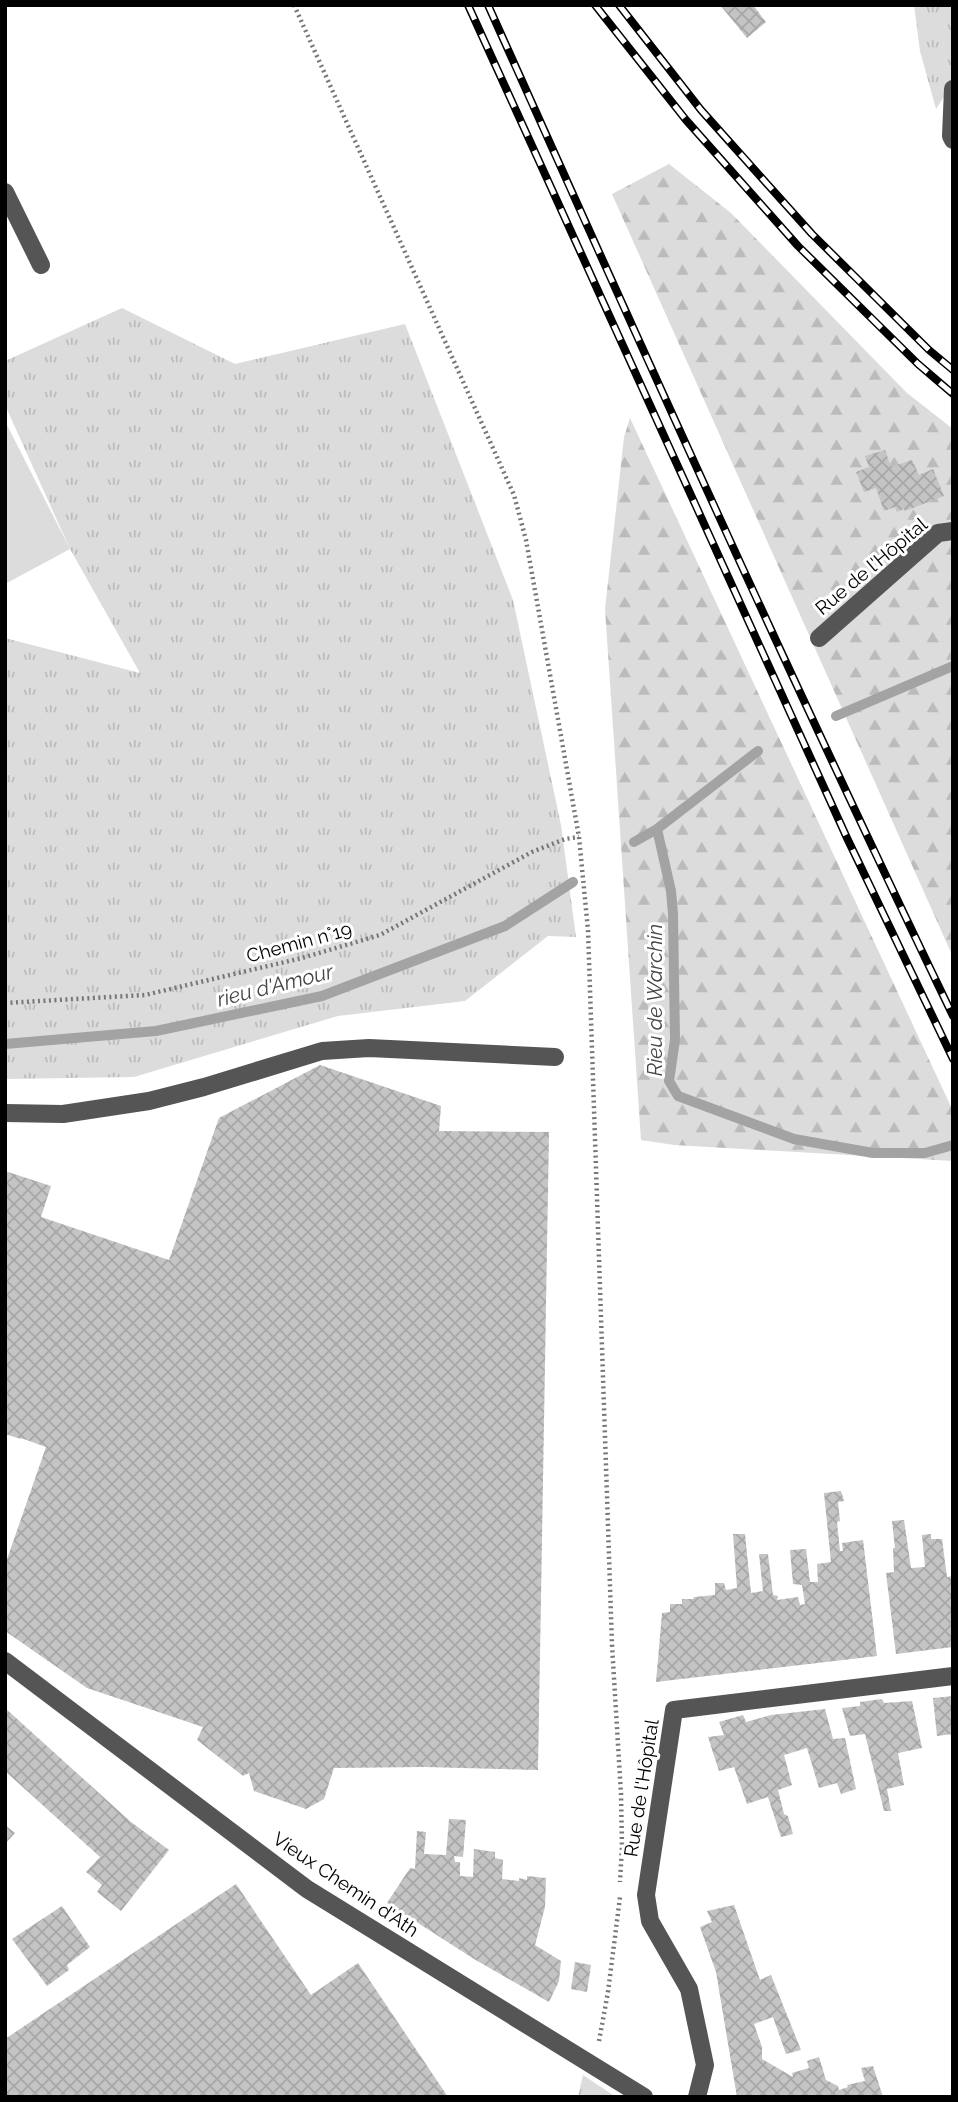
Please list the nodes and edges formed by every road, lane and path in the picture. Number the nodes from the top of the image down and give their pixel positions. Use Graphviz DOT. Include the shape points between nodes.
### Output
graph roads {
  1 [pos="294,5"];
  2 [pos="953,89"];
  3 [pos="953,140"];
  4 [pos="5,192"];
  5 [pos="41,265"];
  6 [pos="953,531"];
  7 [pos="819,638"];
  8 [pos="579,838"];
  9 [pos="5,1003"];
  10 [pos="555,1057"];
  11 [pos="5,1112"];
  12 [pos="11,1665"];
  13 [pos="953,1676"];
  14 [pos="5,1683"];
  15 [pos="595,2067"];
  16 [pos="643,2097"];
  17 [pos="697,2097"];
  1 -- 8 [label="path" via="513,495 526,540"];
  2 -- 3 [label="street"];
  4 -- 5 [label="street"];
  6 -- 7 [label="street, Rue de l'Hôpital" via="938,533"];
  8 -- 9 [label="path, Chemin n°19" via="532,852 380,935 302,958 145,995"];
  8 -- 15 [label="path" via="588,930 622,1846 618,1910"];
  10 -- 11 [label="street" via="369,1048 321,1051 149,1101 63,1114"];
  12 -- 14 [label="street"];
  12 -- 15 [label="street, Vieux Chemin d'Ath" via="306,1889"];
  13 -- 17 [label="street, Rue de l'Hôpital" via="674,1710 646,1895 650,1921 690,1989 705,2065"];
  15 -- 16 [label="street, Vieux Chemin d'Ath"];
}
